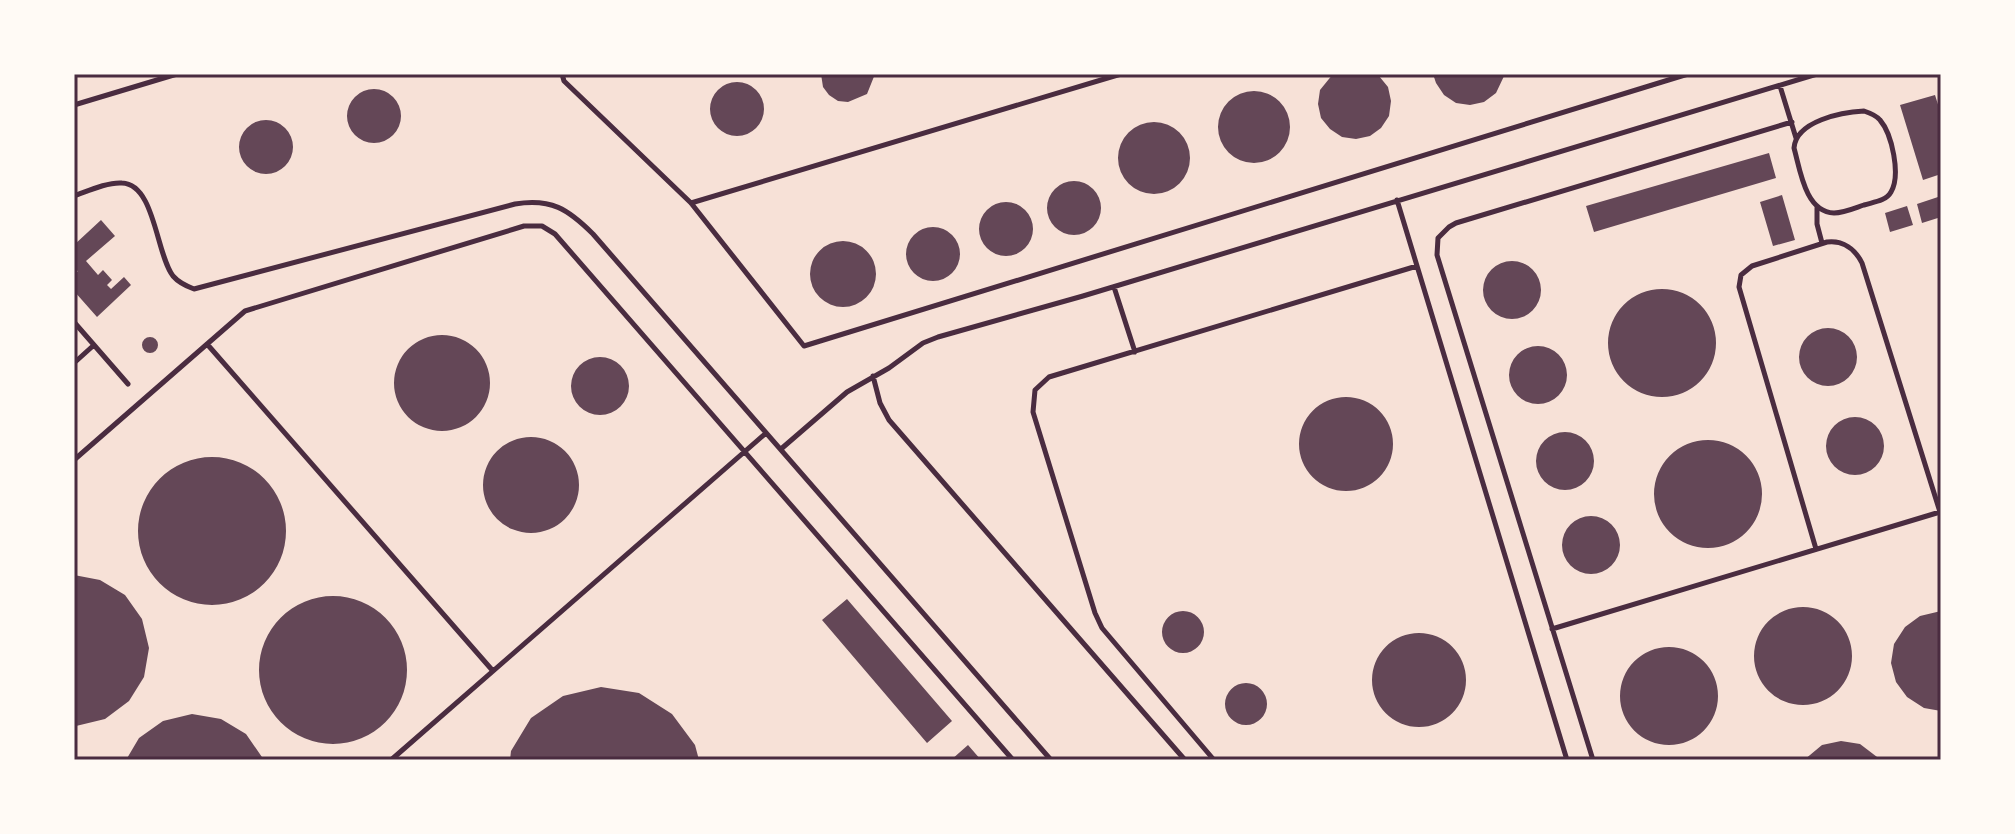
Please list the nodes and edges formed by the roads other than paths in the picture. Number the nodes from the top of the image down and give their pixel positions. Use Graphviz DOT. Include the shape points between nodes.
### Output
graph roads {
  1 [pos="177,74"];
  2 [pos="562,74"];
  3 [pos="1121,74"];
  4 [pos="1688,74"];
  5 [pos="1817,74"];
  6 [pos="1780,86"];
  7 [pos="74,105"];
  8 [pos="1792,122"];
  9 [pos="1796,139"];
  10 [pos="74,196"];
  11 [pos="1397,200"];
  12 [pos="691,203"];
  13 [pos="1817,205"];
  14 [pos="1822,244"];
  15 [pos="1417,266"];
  16 [pos="1114,287"];
  17 [pos="74,322"];
  18 [pos="207,344"];
  19 [pos="94,345"];
  20 [pos="1135,352"];
  21 [pos="74,363"];
  22 [pos="873,376"];
  23 [pos="128,384"];
  24 [pos="766,433"];
  25 [pos="781,449"];
  26 [pos="744,452"];
  27 [pos="74,460"];
  28 [pos="1940,512"];
  29 [pos="1816,549"];
  30 [pos="1552,629"];
  31 [pos="493,671"];
  32 [pos="391,760"];
  33 [pos="1013,760"];
  34 [pos="1051,760"];
  35 [pos="1185,760"];
  36 [pos="1214,760"];
  37 [pos="1567,760"];
  38 [pos="1593,760"];
  1 -- 7 [label="lane"];
  2 -- 12 [label="lane"];
  3 -- 12 [label="lane"];
  4 -- 12 [label="lane" via="804,346"];
  5 -- 6 [label="lane"];
  6 -- 8 [label="lane"];
  6 -- 11 [label="lane"];
  8 -- 9 [label="lane"];
  8 -- 30 [label="lane" via="1456,223 1438,238 1437,255"];
  9 -- 13 [label="lane" via="1807,191"];
  9 -- 13 [label="lane" via="1813,124 1855,112 1873,114 1884,126 1897,167 1887,197 1835,213"];
  10 -- 24 [label="lane" via="120,182 130,184 147,202 167,266 194,289 515,204 548,203 577,218 593,234"];
  11 -- 15 [label="lane"];
  11 -- 16 [label="lane"];
  13 -- 14 [label="lane"];
  14 -- 28 [label="lane" via="1843,244 1862,263"];
  14 -- 29 [label="lane" via="1752,266 1741,275 1739,287"];
  15 -- 20 [label="lane"];
  15 -- 37 [label="lane"];
  16 -- 20 [label="lane"];
  16 -- 22 [label="lane" via="938,337"];
  17 -- 19 [label="lane"];
  18 -- 26 [label="lane" via="257,306 524,226 542,226 555,234"];
  18 -- 27 [label="lane"];
  18 -- 31 [label="lane"];
  19 -- 21 [label="lane"];
  19 -- 23 [label="lane"];
  20 -- 36 [label="lane" via="1049,377 1035,390 1033,412 1102,628"];
  22 -- 25 [label="lane"];
  22 -- 35 [label="lane" via="889,420"];
  24 -- 25 [label="lane"];
  24 -- 26 [label="lane"];
  25 -- 34 [label="lane"];
  26 -- 31 [label="lane"];
  26 -- 33 [label="lane"];
  28 -- 29 [label="lane"];
  29 -- 30 [label="lane"];
  30 -- 38 [label="lane"];
  31 -- 32 [label="lane"];
}
